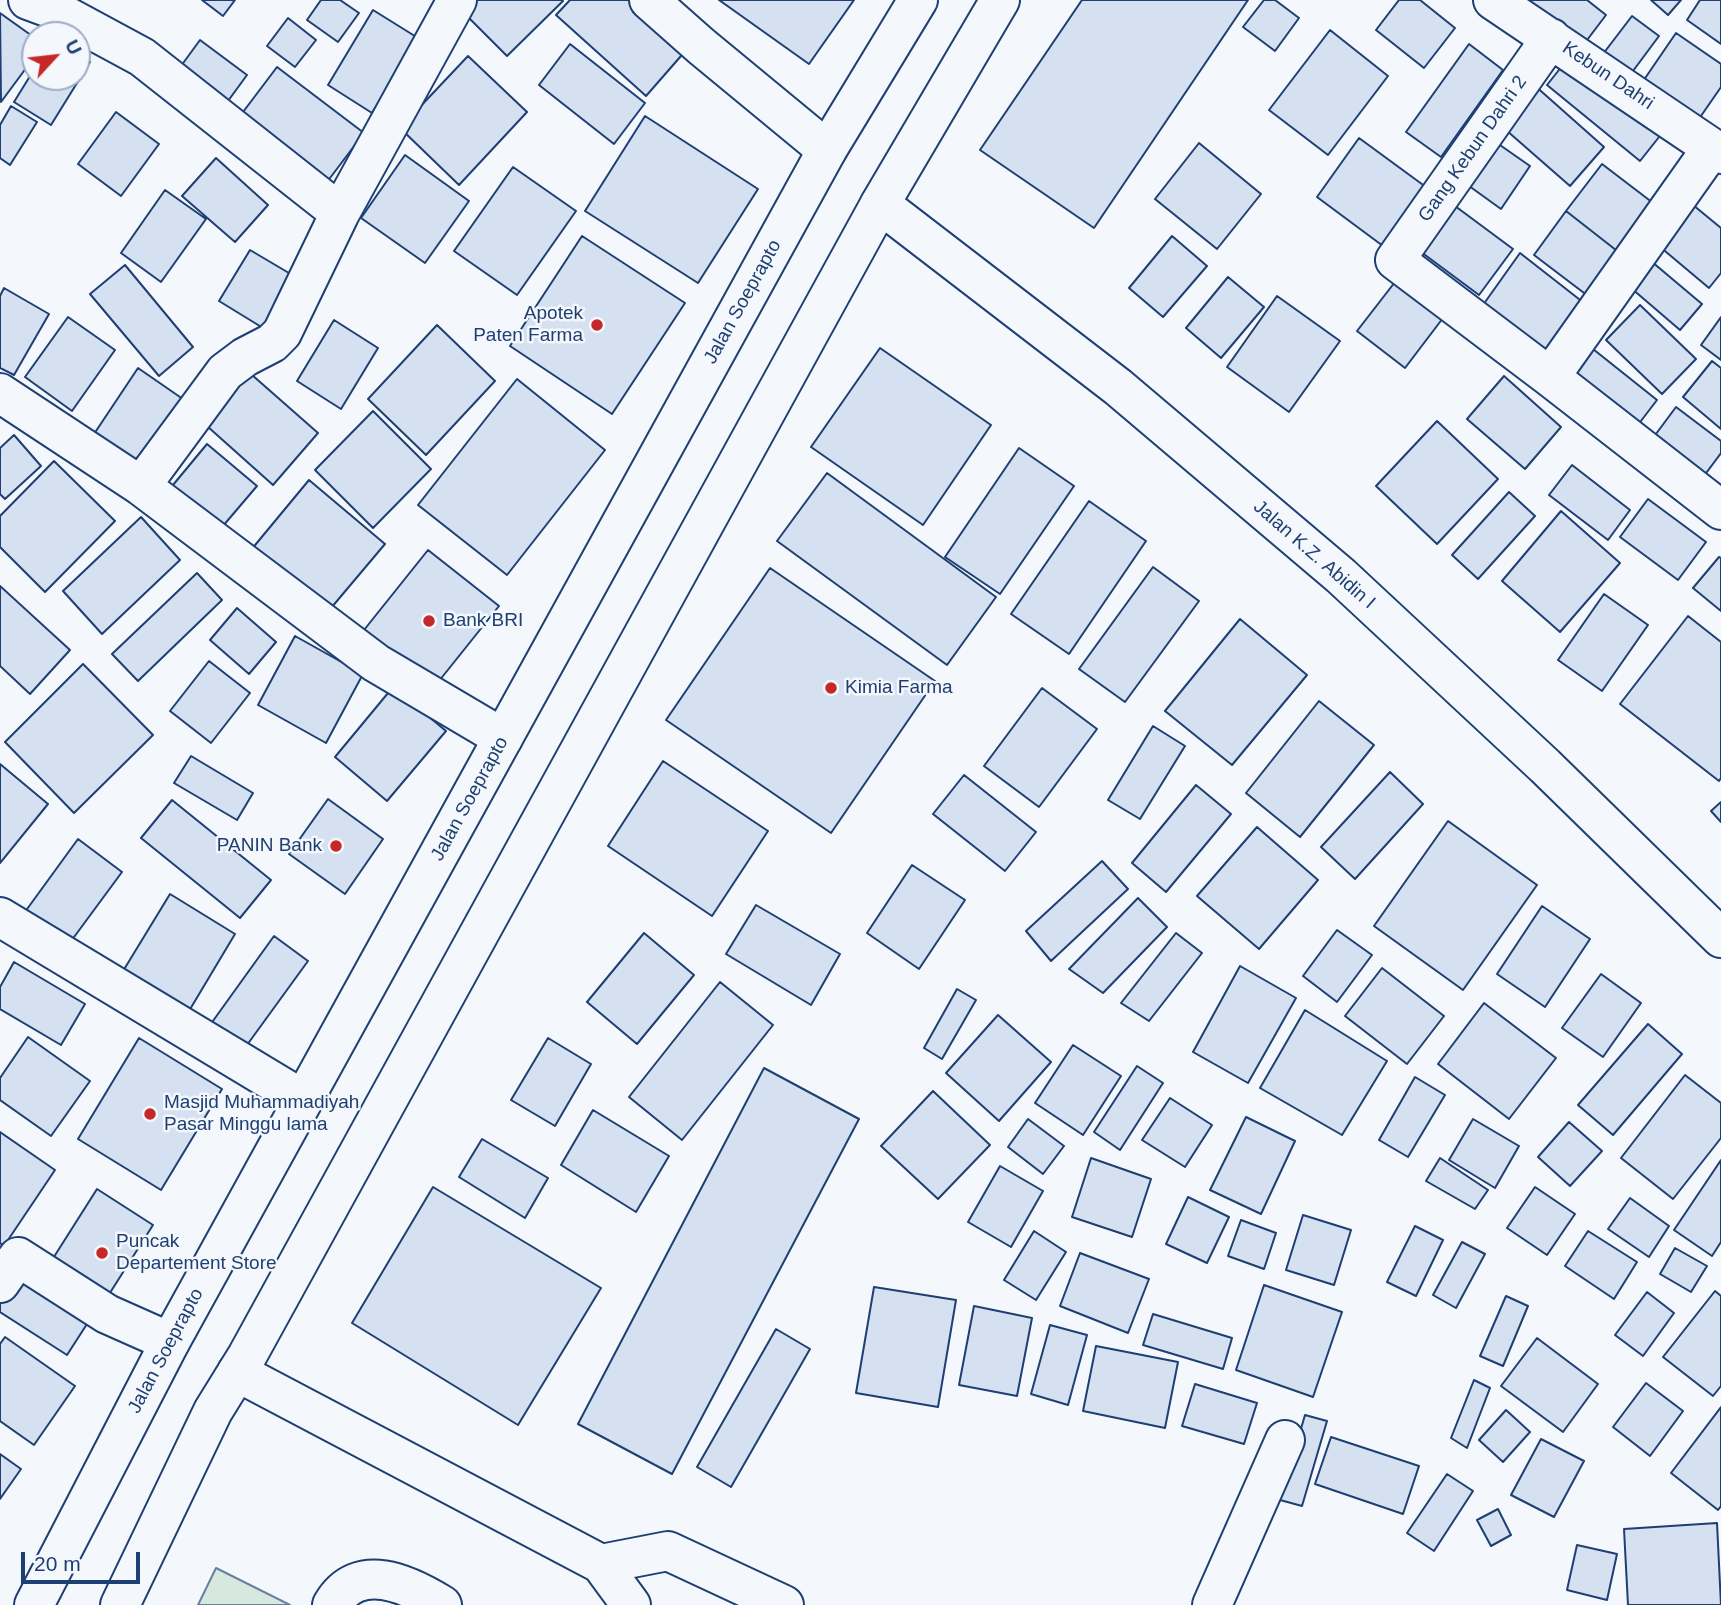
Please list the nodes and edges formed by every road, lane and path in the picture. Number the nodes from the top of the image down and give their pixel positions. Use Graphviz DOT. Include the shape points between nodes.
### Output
graph roads {
  1 [pos="29,0"];
  2 [pos="457,0"];
  3 [pos="649,0"];
  4 [pos="918,0"];
  5 [pos="1000,0"];
  6 [pos="1493,0"];
  7 [pos="1551,38"];
  8 [pos="827,150"];
  9 [pos="1716,151"];
  10 [pos="880,205"];
  11 [pos="340,213"];
  12 [pos="1550,377"];
  13 [pos="0,393"];
  14 [pos="141,486"];
  15 [pos="1715,493"];
  16 [pos="503,738"];
  17 [pos="0,917"];
  18 [pos="1721,938"];
  19 [pos="302,1099"];
  20 [pos="0,1283"];
  21 [pos="170,1342"];
  22 [pos="237,1372"];
  23 [pos="1285,1440"];
  24 [pos="601,1563"];
  25 [pos="34,1605"];
  26 [pos="120,1605"];
  27 [pos="332,1605"];
  28 [pos="442,1605"];
  29 [pos="631,1605"];
  30 [pos="784,1605"];
  31 [pos="1212,1605"];
  1 -- 11 [label="street" via="142,57"];
  2 -- 11 [label="street"];
  3 -- 8 [label="street"];
  4 -- 8 [label="street, Jalan Soeprapto"];
  5 -- 10 [label="street"];
  6 -- 7 [label="street, Kebun Dahri"];
  7 -- 9 [label="street, Kebun Dahri"];
  7 -- 12 [label="street, Gang Kebun Dahri 2" via="1395,260"];
  8 -- 16 [label="street, Jalan Soeprapto"];
  9 -- 12 [label="street"];
  10 -- 18 [label="street, Jalan K.Z. Abidin I" via="1118,387 1341,576"];
  10 -- 22 [label="street"];
  11 -- 14 [label="street" via="282,332 264,349 225,372"];
  12 -- 15 [label="street"];
  13 -- 14 [label="street"];
  14 -- 16 [label="street" via="376,663"];
  16 -- 19 [label="street, Jalan Soeprapto"];
  17 -- 19 [label="street"];
  19 -- 21 [label="street, Jalan Soeprapto"];
  20 -- 21 [label="street" via="19,1257 107,1314"];
  21 -- 25 [label="street, Jalan Soeprapto"];
  22 -- 24 [label="street"];
  22 -- 26 [label="street" via="213,1410"];
  23 -- 31 [label="street"];
  24 -- 29 [label="street"];
  24 -- 30 [label="street" via="668,1551"];
  27 -- 28 [label="street" via="353,1584 368,1579 393,1581"];
}
